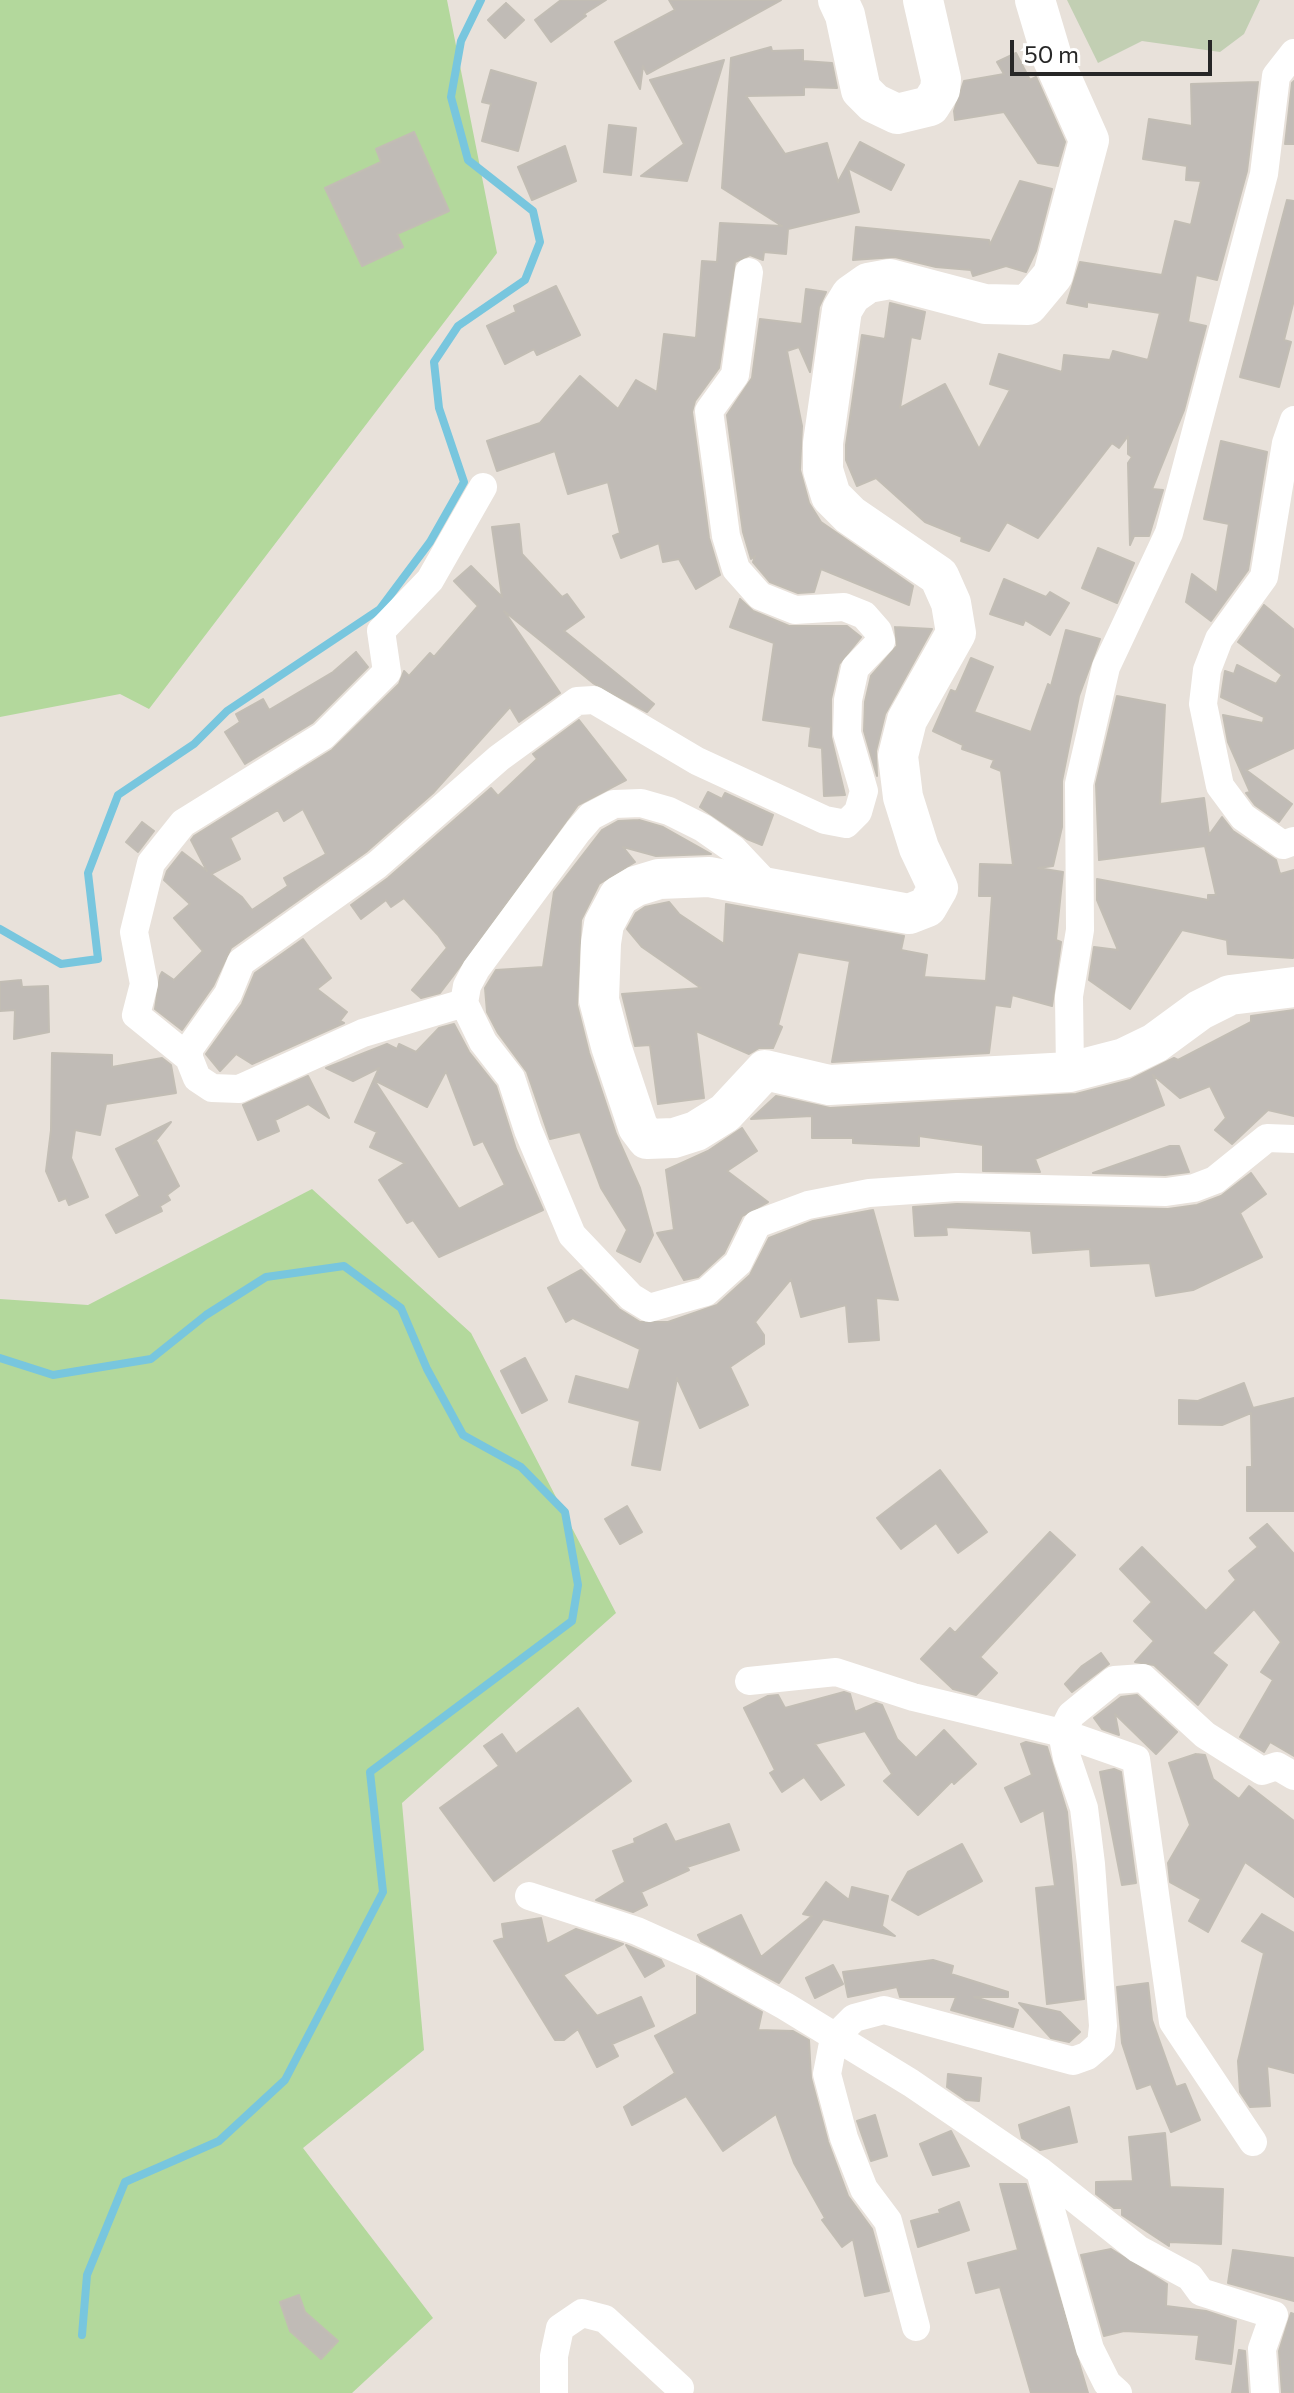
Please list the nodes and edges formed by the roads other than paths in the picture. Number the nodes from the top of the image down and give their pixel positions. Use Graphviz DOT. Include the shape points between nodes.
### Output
graph roads {
  1 [pos="838,0"];
  2 [pos="923,0"];
  3 [pos="1035,0"];
  4 [pos="1294,53"];
  5 [pos="749,272"];
  6 [pos="1294,420"];
  7 [pos="483,487"];
  8 [pos="1294,841"];
  9 [pos="769,887"];
  10 [pos="1294,987"];
  11 [pos="464,1003"];
  12 [pos="189,1058"];
  13 [pos="1070,1072"];
  14 [pos="1294,1139"];
  15 [pos="749,1681"];
  16 [pos="1062,1733"];
  17 [pos="1294,1776"];
  18 [pos="529,1896"];
  19 [pos="834,2038"];
  20 [pos="1253,2142"];
  21 [pos="1040,2171"];
  22 [pos="1284,2316"];
  23 [pos="916,2327"];
  24 [pos="680,2388"];
  25 [pos="554,2393"];
  26 [pos="1118,2393"];
  27 [pos="1265,2393"];
  1 -- 2 [label="street" via="861,90 897,114 930,106 940,90"];
  3 -- 9 [label="street" via="1052,57 1089,140 1053,275 1028,305 985,304 890,279 868,283 851,295 842,310 823,443 823,470 831,496 939,576 951,603 956,633 907,720 898,756 903,797 938,888 927,907 909,914"];
  4 -- 13 [label="street" via="1276,76 1264,174 1169,533 1106,667 1079,784 1080,930 1069,996"];
  5 -- 12 [label="street" via="735,375 709,411 726,536 736,569 760,596 795,610 844,607 864,615 878,631 881,641 855,668 848,700 847,733 864,791 858,812 846,824 825,820 697,761 602,704 577,701 499,758 377,865 241,962 228,994 189,1049"];
  6 -- 8 [label="street" via="1264,577 1219,639 1207,670 1203,704 1220,786 1243,817 1283,845"];
  7 -- 12 [label="street" via="430,580 381,631 387,672 323,736 183,823 151,863 134,932 144,984 136,1015"];
  9 -- 11 [label="street" via="733,849 703,828 641,803 614,804 591,816 569,843 476,969"];
  9 -- 13 [label="street" via="709,877 659,879 619,896 611,909 601,943 599,1000 638,1127 647,1139 696,1131 725,1113 765,1070 829,1085"];
  10 -- 13 [label="street" via="1230,995 1124,1058"];
  11 -- 12 [label="street" via="363,1033 239,1089 212,1088 197,1078"];
  11 -- 14 [label="street" via="483,1042 511,1078 572,1235 631,1297 649,1308 706,1292 738,1263 757,1224 808,1205 869,1193 957,1187 1166,1192 1215,1180 1267,1138"];
  15 -- 16 [label="street" via="836,1672 913,1697"];
  16 -- 17 [label="street" via="1071,1715 1100,1689 1114,1680 1143,1678 1205,1735 1262,1771 1277,1766"];
  16 -- 19 [label="street" via="1084,1808 1101,2044 1073,2061 884,2010 854,2018"];
  16 -- 20 [label="street" via="1136,1759 1173,2022"];
  18 -- 19 [label="street" via="637,1931 706,1962"];
  19 -- 21 [label="street"];
  19 -- 23 [label="street" via="827,2074 844,2138 864,2189 888,2221"];
  21 -- 22 [label="street" via="1138,2249 1190,2277 1201,2292"];
  21 -- 26 [label="street" via="1090,2349"];
  22 -- 27 [label="street" via="1262,2349"];
  24 -- 25 [label="street" via="605,2319 582,2313 560,2328"];
}
